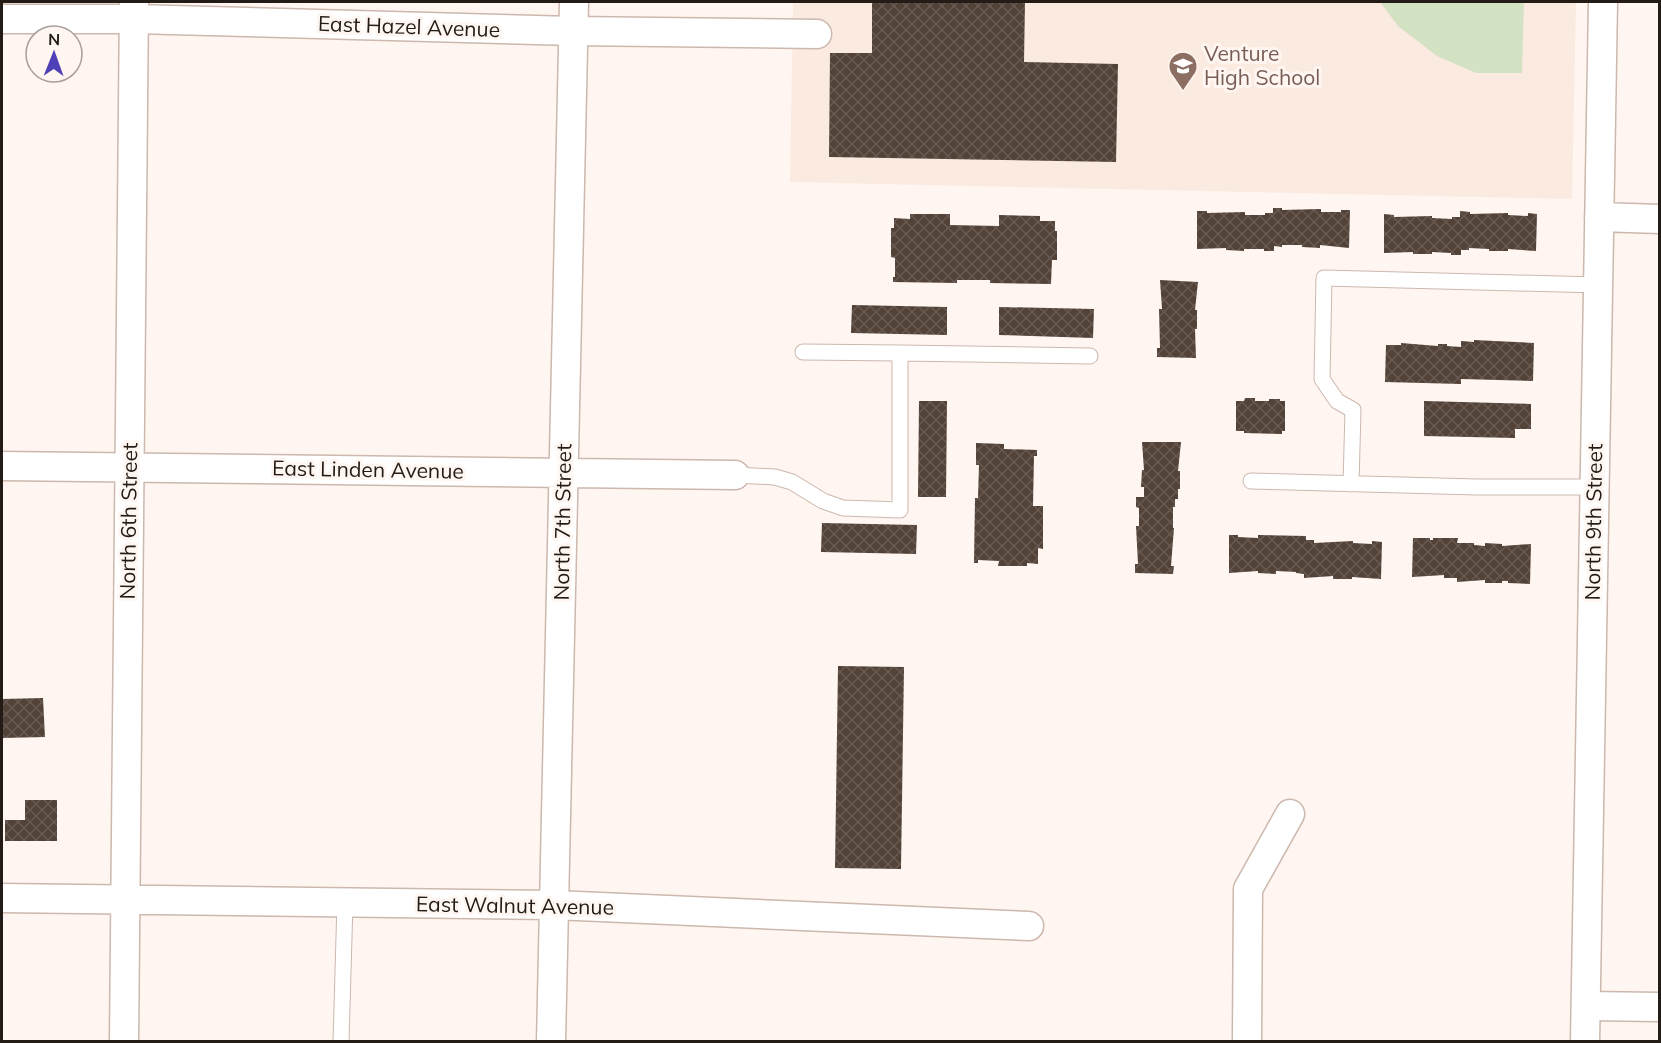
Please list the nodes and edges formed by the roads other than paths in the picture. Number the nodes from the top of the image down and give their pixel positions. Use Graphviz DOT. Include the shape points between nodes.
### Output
graph roads {
  1 [pos="574,2"];
  2 [pos="1603,2"];
  3 [pos="134,10"];
  4 [pos="2,19"];
  5 [pos="573,31"];
  6 [pos="818,34"];
  7 [pos="1599,217"];
  8 [pos="1659,219"];
  9 [pos="1598,285"];
  10 [pos="803,352"];
  11 [pos="900,353"];
  12 [pos="1090,356"];
  13 [pos="2,466"];
  14 [pos="129,468"];
  15 [pos="564,472"];
  16 [pos="735,475"];
  17 [pos="1251,481"];
  18 [pos="1351,484"];
  19 [pos="1595,487"];
  20 [pos="1290,814"];
  21 [pos="2,898"];
  22 [pos="125,899"];
  23 [pos="345,902"];
  24 [pos="555,906"];
  25 [pos="1029,926"];
  26 [pos="1586,1006"];
  27 [pos="1659,1007"];
  28 [pos="124,1041"];
  29 [pos="341,1041"];
  30 [pos="551,1041"];
  31 [pos="1247,1041"];
  32 [pos="1585,1041"];
  1 -- 5 [label="street, North 7th Street"];
  2 -- 7 [label="street, North 9th Street"];
  3 -- 4 [label="street, East Hazel Avenue"];
  3 -- 5 [label="street, East Hazel Avenue"];
  3 -- 14 [label="street, North 6th Street"];
  5 -- 6 [label="street, East Hazel Avenue"];
  5 -- 15 [label="street, North 7th Street"];
  7 -- 8 [label="street"];
  7 -- 9 [label="street, North 9th Street"];
  9 -- 18 [label="lane" via="1324,278 1322,379 1337,401 1353,410"];
  9 -- 19 [label="street, North 9th Street"];
  10 -- 11 [label="lane"];
  11 -- 12 [label="lane"];
  11 -- 16 [label="lane" via="900,510 843,508 792,482"];
  13 -- 14 [label="street, East Linden Avenue"];
  14 -- 15 [label="street, East Linden Avenue"];
  14 -- 22 [label="street, North 6th Street"];
  15 -- 16 [label="street, East Linden Avenue"];
  15 -- 24 [label="street, North 7th Street"];
  17 -- 18 [label="lane"];
  18 -- 19 [label="lane"];
  19 -- 26 [label="street, North 9th Street"];
  20 -- 31 [label="street" via="1248,889"];
  21 -- 22 [label="street, East Walnut Avenue"];
  22 -- 23 [label="street, East Walnut Avenue"];
  22 -- 28 [label="street, North 6th Street"];
  23 -- 24 [label="street, East Walnut Avenue"];
  23 -- 29 [label="lane"];
  24 -- 25 [label="street, East Walnut Avenue"];
  24 -- 30 [label="street, North 7th Street"];
  26 -- 27 [label="street"];
  26 -- 32 [label="street, North 9th Street"];
}
